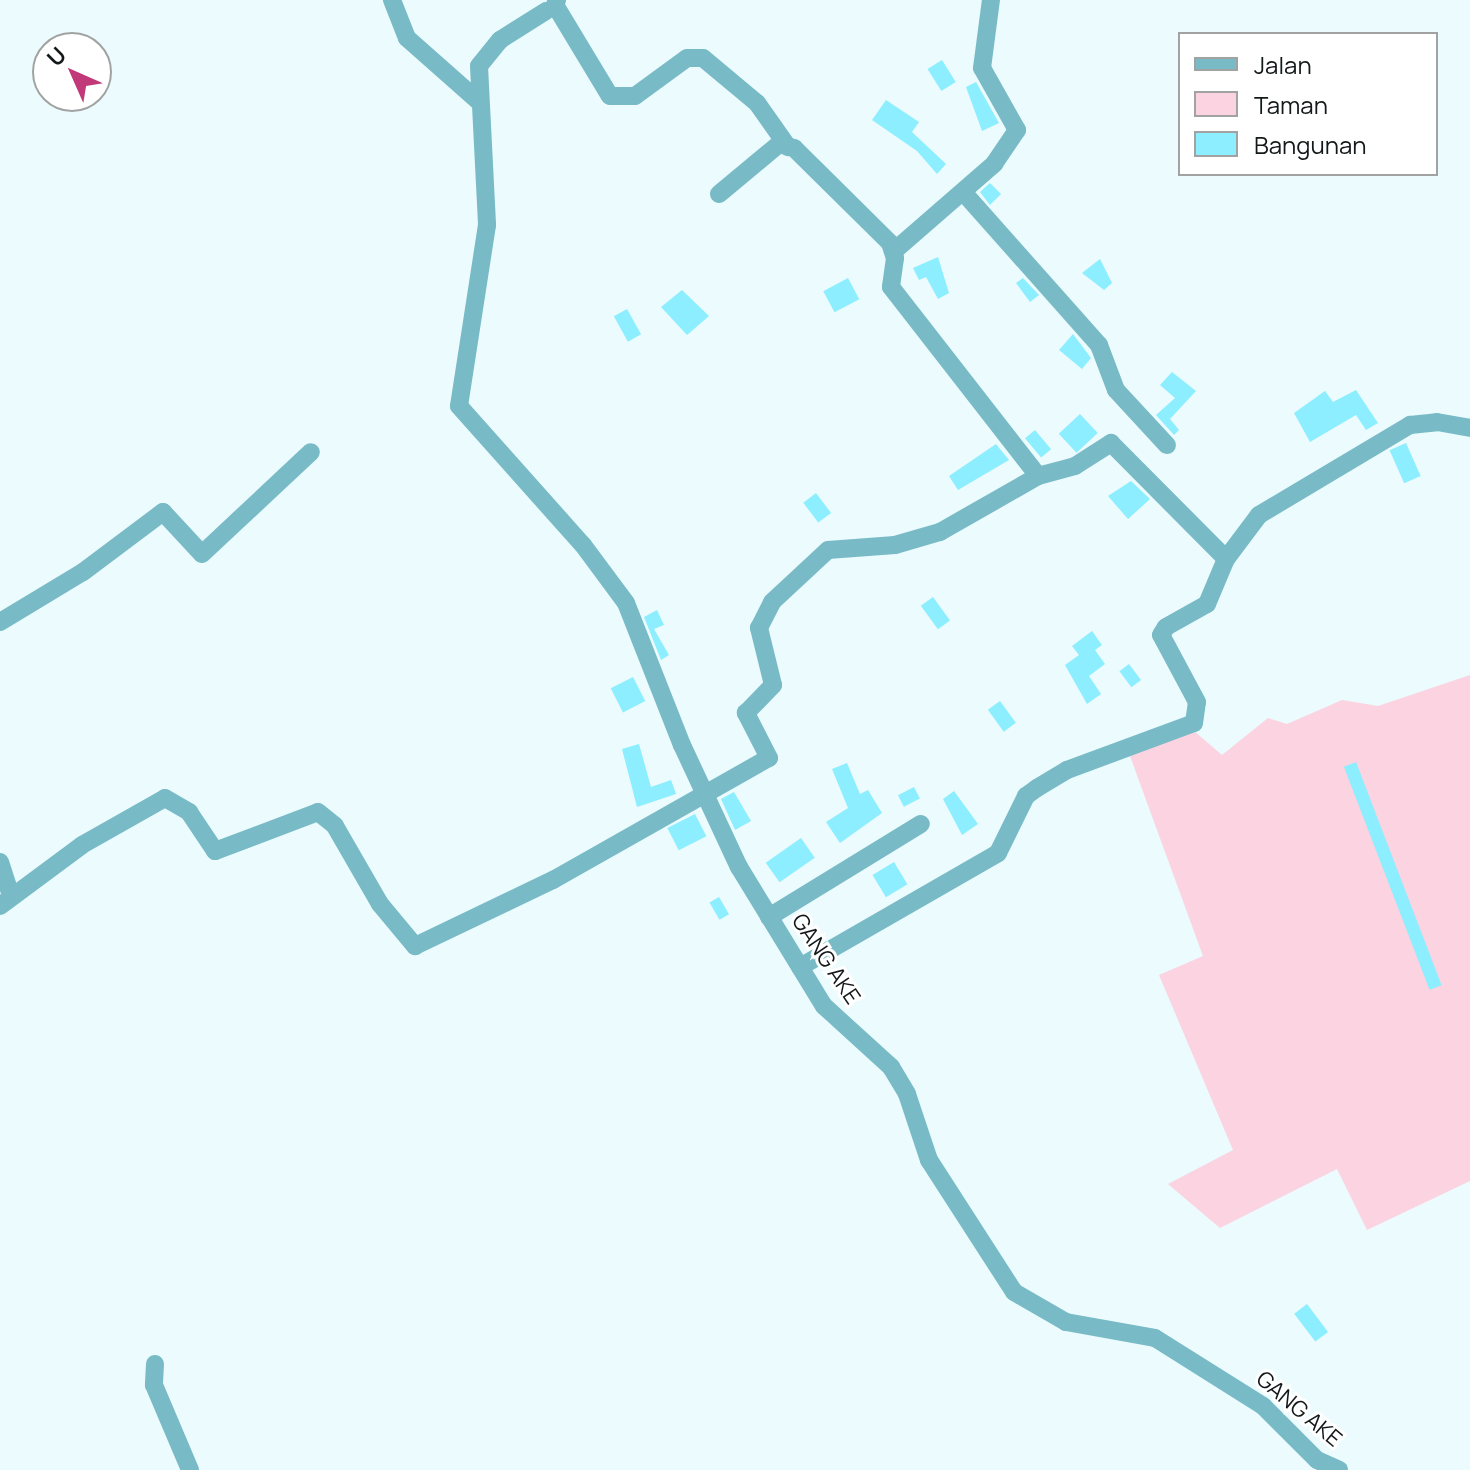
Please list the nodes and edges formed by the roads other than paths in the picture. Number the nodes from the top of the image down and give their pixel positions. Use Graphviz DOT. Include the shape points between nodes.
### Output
graph roads {
  1 [pos="392,0"];
  2 [pos="991,0"];
  3 [pos="551,6"];
  4 [pos="477,100"];
  5 [pos="788,147"];
  6 [pos="964,193"];
  7 [pos="719,194"];
  8 [pos="894,251"];
  9 [pos="1470,428"];
  10 [pos="1167,445"];
  11 [pos="311,452"];
  12 [pos="1038,476"];
  13 [pos="1226,559"];
  14 [pos="0,622"];
  15 [pos="705,798"];
  16 [pos="921,824"];
  17 [pos="0,862"];
  18 [pos="5,901"];
  19 [pos="769,917"];
  20 [pos="800,967"];
  21 [pos="155,1364"];
  22 [pos="190,1470"];
  23 [pos="1339,1470"];
  1 -- 4 [label="street" via="407,38"];
  2 -- 6 [label="street" via="982,68 1017,130 994,164"];
  3 -- 4 [label="street" via="488,50 479,66"];
  3 -- 5 [label="street" via="610,96 635,96 687,58 703,58 757,103"];
  4 -- 15 [label="street, GANG AKE" via="487,225 459,406 583,545 626,603"];
  5 -- 7 [label="street" via="779,144"];
  5 -- 8 [label="street" via="842,192"];
  6 -- 8 [label="street"];
  6 -- 10 [label="street" via="1099,345 1116,390"];
  8 -- 12 [label="street" via="891,287"];
  9 -- 13 [label="street" via="1448,422 1410,425 1259,515"];
  11 -- 14 [label="street" via="202,554 163,512 83,572"];
  12 -- 13 [label="street" via="1075,466 1106,444 1115,444"];
  12 -- 15 [label="street" via="940,532 895,545 828,550 772,602 759,628 759,644 773,685 746,710 769,758"];
  13 -- 20 [label="street" via="1211,600 1161,635 1197,702 1194,723 1067,770 1037,788 1026,796 998,853"];
  15 -- 18 [label="street" via="415,946 380,904 335,826 318,812 215,851 189,812 165,798 82,845"];
  15 -- 19 [label="street, GANG AKE"];
  16 -- 19 [label="street"];
  17 -- 18 [label="street"];
  19 -- 20 [label="street, GANG AKE"];
  20 -- 23 [label="street, GANG AKE" via="824,1006 891,1067 907,1094 929,1160 1014,1292 1066,1322 1155,1338 1263,1406 1317,1460"];
  21 -- 22 [label="street" via="160,1406"];
}
